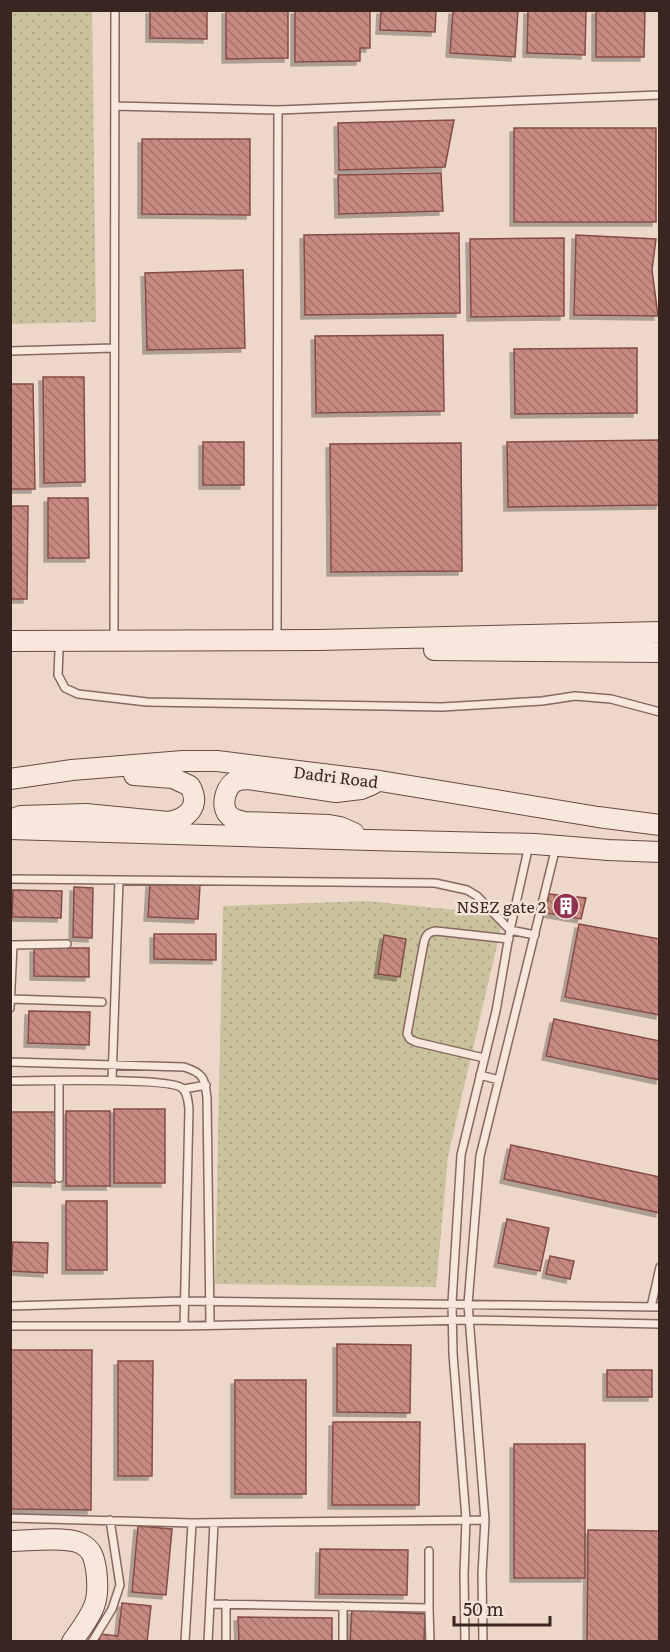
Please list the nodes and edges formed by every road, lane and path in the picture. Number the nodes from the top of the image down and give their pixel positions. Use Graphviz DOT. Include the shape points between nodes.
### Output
graph roads {
  1 [pos="115,10"];
  2 [pos="660,95"];
  3 [pos="115,106"];
  4 [pos="278,110"];
  5 [pos="114,348"];
  6 [pos="10,351"];
  7 [pos="660,632"];
  8 [pos="10,641"];
  9 [pos="277,644"];
  10 [pos="114,645"];
  11 [pos="59,651"];
  12 [pos="10,652"];
  13 [pos="660,652"];
  14 [pos="660,712"];
  15 [pos="72,771"];
  16 [pos="10,779"];
  17 [pos="380,782"];
  18 [pos="10,820"];
  19 [pos="660,825"];
  20 [pos="10,829"];
  21 [pos="370,840"];
  22 [pos="529,844"];
  23 [pos="556,845"];
  24 [pos="660,852"];
  25 [pos="10,879"];
  26 [pos="119,880"];
  27 [pos="510,930"];
  28 [pos="535,935"];
  29 [pos="509,939"];
  30 [pos="67,945"];
  31 [pos="11,999"];
  32 [pos="102,1002"];
  33 [pos="10,1008"];
  34 [pos="484,1058"];
  35 [pos="10,1062"];
  36 [pos="112,1065"];
  37 [pos="480,1075"];
  38 [pos="112,1080"];
  39 [pos="499,1080"];
  40 [pos="10,1081"];
  41 [pos="59,1081"];
  42 [pos="206,1085"];
  43 [pos="184,1089"];
  44 [pos="59,1178"];
  45 [pos="660,1267"];
  46 [pos="658,1283"];
  47 [pos="183,1301"];
  48 [pos="209,1301"];
  49 [pos="452,1303"];
  50 [pos="468,1304"];
  51 [pos="10,1306"];
  52 [pos="651,1307"];
  53 [pos="660,1307"];
  54 [pos="452,1320"];
  55 [pos="469,1320"];
  56 [pos="210,1324"];
  57 [pos="660,1324"];
  58 [pos="184,1325"];
  59 [pos="10,1326"];
  60 [pos="10,1518"];
  61 [pos="466,1519"];
  62 [pos="110,1520"];
  63 [pos="485,1520"];
  64 [pos="192,1523"];
  65 [pos="214,1523"];
  66 [pos="10,1541"];
  67 [pos="429,1551"];
  68 [pos="210,1604"];
  69 [pos="226,1604"];
  70 [pos="343,1606"];
  71 [pos="429,1608"];
  72 [pos="72,1641"];
  73 [pos="92,1641"];
  74 [pos="185,1641"];
  75 [pos="208,1641"];
  76 [pos="226,1641"];
  77 [pos="343,1641"];
  78 [pos="430,1641"];
  79 [pos="465,1641"];
  80 [pos="483,1641"];
  1 -- 3 [label="lane"];
  2 -- 4 [label="lane"];
  3 -- 4 [label="lane"];
  3 -- 5 [label="lane"];
  4 -- 9 [label="lane"];
  5 -- 6 [label="lane"];
  5 -- 10 [label="lane"];
  7 -- 9 [label="main road"];
  8 -- 10 [label="main road"];
  9 -- 10 [label="main road"];
  9 -- 13 [label="main road"];
  10 -- 11 [label="main road"];
  11 -- 12 [label="main road"];
  11 -- 14 [label="lane" via="58,675 65,688 78,694 147,702 442,707 575,696 611,699"];
  15 -- 16 [label="main road, Dadri Road"];
  15 -- 17 [label="main road, Dadri Road" via="218,761"];
  15 -- 18 [label="main road" via="173,778 190,786 192,808 180,820 168,822 86,814 21,816"];
  17 -- 19 [label="main road, Dadri Road"];
  17 -- 21 [label="main road" via="336,792 238,780 232,783 224,805 228,814 244,822 329,825"];
  20 -- 21 [label="main road"];
  21 -- 22 [label="main road"];
  22 -- 23 [label="main road"];
  22 -- 27 [label="lane"];
  23 -- 24 [label="main road"];
  23 -- 28 [label="lane"];
  25 -- 26 [label="lane"];
  26 -- 27 [label="lane" via="449,885 477,896"];
  26 -- 36 [label="lane"];
  27 -- 28 [label="lane"];
  27 -- 29 [label="lane"];
  28 -- 39 [label="lane"];
  29 -- 34 [label="lane"];
  29 -- 34 [label="lane" via="430,932 424,942 407,1034 416,1042"];
  30 -- 31 [label="lane" via="13,945"];
  31 -- 32 [label="lane"];
  31 -- 33 [label="lane"];
  34 -- 37 [label="lane"];
  35 -- 36 [label="lane"];
  36 -- 38 [label="lane"];
  36 -- 42 [label="lane" via="184,1066 195,1070"];
  37 -- 39 [label="lane"];
  37 -- 49 [label="lane" via="460,1155"];
  38 -- 41 [label="lane"];
  38 -- 43 [label="lane"];
  39 -- 50 [label="lane" via="480,1156"];
  40 -- 41 [label="lane"];
  41 -- 44 [label="lane"];
  42 -- 43 [label="lane"];
  42 -- 48 [label="lane"];
  43 -- 47 [label="lane" via="189,1109"];
  45 -- 46 [label="lane"];
  46 -- 52 [label="lane"];
  47 -- 48 [label="lane"];
  47 -- 51 [label="lane"];
  47 -- 58 [label="lane"];
  48 -- 49 [label="lane"];
  48 -- 56 [label="lane"];
  49 -- 50 [label="lane"];
  49 -- 54 [label="lane"];
  50 -- 52 [label="lane"];
  50 -- 55 [label="lane"];
  52 -- 53 [label="lane"];
  54 -- 55 [label="lane"];
  54 -- 56 [label="lane"];
  54 -- 61 [label="lane"];
  55 -- 57 [label="lane"];
  55 -- 63 [label="lane"];
  56 -- 58 [label="lane"];
  58 -- 59 [label="lane"];
  60 -- 62 [label="lane"];
  61 -- 63 [label="lane"];
  61 -- 65 [label="lane"];
  61 -- 79 [label="lane"];
  62 -- 64 [label="lane"];
  62 -- 73 [label="lane" via="120,1585 112,1609"];
  63 -- 80 [label="lane"];
  64 -- 65 [label="lane"];
  64 -- 74 [label="lane"];
  65 -- 68 [label="lane"];
  66 -- 72 [label="main road" via="68,1540 91,1551 99,1587 92,1614"];
  67 -- 71 [label="lane"];
  68 -- 69 [label="lane"];
  68 -- 75 [label="lane"];
  69 -- 70 [label="lane"];
  69 -- 76 [label="lane"];
  70 -- 71 [label="lane"];
  70 -- 77 [label="lane"];
  71 -- 78 [label="lane"];
}
